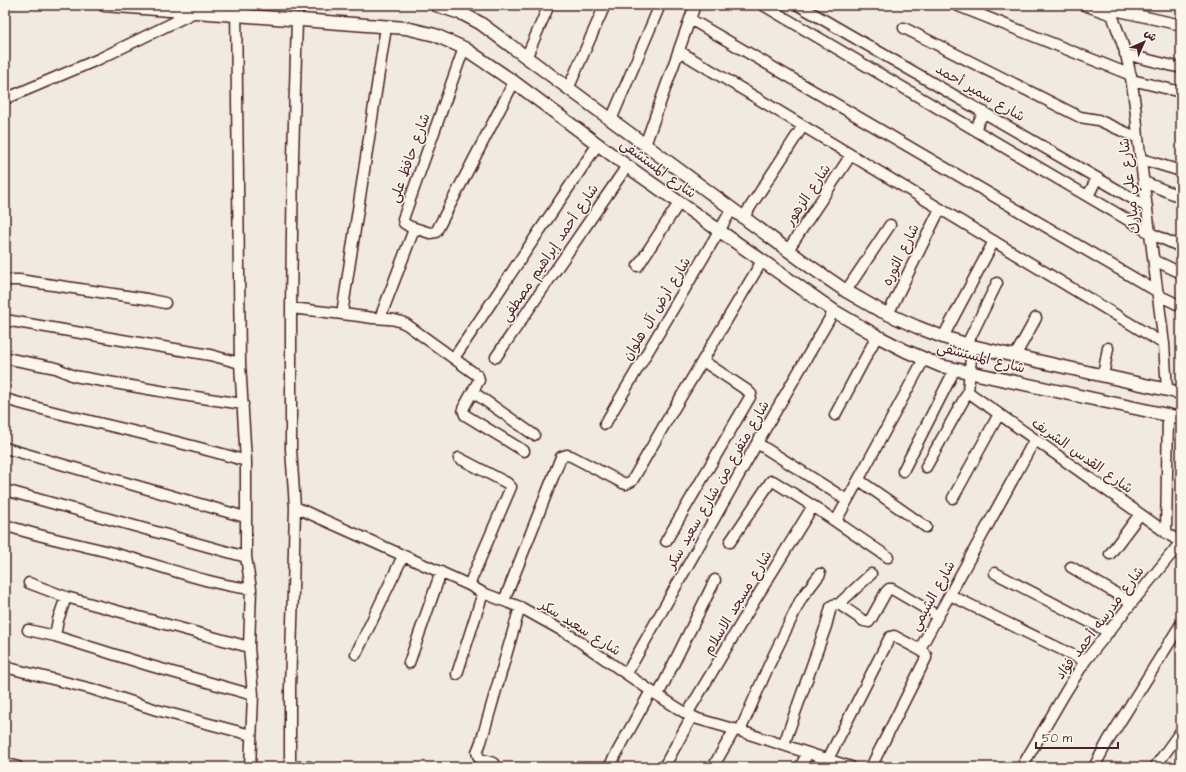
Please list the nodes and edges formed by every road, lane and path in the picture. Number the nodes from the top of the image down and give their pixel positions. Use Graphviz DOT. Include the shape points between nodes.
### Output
graph roads {
  1 [pos="104,5"];
  2 [pos="436,5"];
  3 [pos="549,5"];
  4 [pos="605,5"];
  5 [pos="660,5"];
  6 [pos="695,5"];
  7 [pos="763,5"];
  8 [pos="798,5"];
  9 [pos="956,5"];
  10 [pos="1084,5"];
  11 [pos="236,10"];
  12 [pos="1111,10"];
  13 [pos="195,12"];
  14 [pos="690,19"];
  15 [pos="296,20"];
  16 [pos="1181,25"];
  17 [pos="386,27"];
  18 [pos="904,28"];
  19 [pos="464,48"];
  20 [pos="679,50"];
  21 [pos="1125,54"];
  22 [pos="526,58"];
  23 [pos="1181,68"];
  24 [pos="1131,77"];
  25 [pos="514,82"];
  26 [pos="568,89"];
  27 [pos="1181,92"];
  28 [pos="5,99"];
  29 [pos="984,112"];
  30 [pos="611,120"];
  31 [pos="803,126"];
  32 [pos="975,130"];
  33 [pos="1138,138"];
  34 [pos="598,144"];
  35 [pos="645,145"];
  36 [pos="851,155"];
  37 [pos="1141,159"];
  38 [pos="627,166"];
  39 [pos="1181,171"];
  40 [pos="1098,178"];
  41 [pos="1144,182"];
  42 [pos="1088,196"];
  43 [pos="1181,197"];
  44 [pos="679,202"];
  45 [pos="1147,207"];
  46 [pos="940,208"];
  47 [pos="732,209"];
  48 [pos="743,218"];
  49 [pos="890,225"];
  50 [pos="411,226"];
  51 [pos="719,231"];
  52 [pos="1150,233"];
  53 [pos="994,241"];
  54 [pos="1181,247"];
  55 [pos="788,250"];
  56 [pos="1154,260"];
  57 [pos="762,261"];
  58 [pos="638,266"];
  59 [pos="1181,273"];
  60 [pos="5,280"];
  61 [pos="997,283"];
  62 [pos="846,290"];
  63 [pos="1158,294"];
  64 [pos="165,303"];
  65 [pos="1181,306"];
  66 [pos="291,308"];
  67 [pos="834,311"];
  68 [pos="342,314"];
  69 [pos="888,314"];
  70 [pos="380,318"];
  71 [pos="1036,318"];
  72 [pos="5,320"];
  73 [pos="877,336"];
  74 [pos="943,337"];
  75 [pos="1164,344"];
  76 [pos="970,345"];
  77 [pos="1108,348"];
  78 [pos="1015,356"];
  79 [pos="496,357"];
  80 [pos="5,358"];
  81 [pos="454,358"];
  82 [pos="924,359"];
  83 [pos="703,361"];
  84 [pos="240,363"];
  85 [pos="955,369"];
  86 [pos="970,372"];
  87 [pos="1103,376"];
  88 [pos="1167,390"];
  89 [pos="473,392"];
  90 [pos="968,392"];
  91 [pos="1181,393"];
  92 [pos="5,399"];
  93 [pos="243,404"];
  94 [pos="999,414"];
  95 [pos="835,415"];
  96 [pos="1168,416"];
  97 [pos="1181,418"];
  98 [pos="605,424"];
  99 [pos="534,435"];
  100 [pos="1035,439"];
  101 [pos="757,444"];
  102 [pos="5,448"];
  103 [pos="524,451"];
  104 [pos="459,458"];
  105 [pos="246,461"];
  106 [pos="926,468"];
  107 [pos="903,471"];
  108 [pos="859,480"];
  109 [pos="5,490"];
  110 [pos="953,498"];
  111 [pos="847,500"];
  112 [pos="813,506"];
  113 [pos="295,507"];
  114 [pos="1140,514"];
  115 [pos="245,516"];
  116 [pos="836,521"];
  117 [pos="5,525"];
  118 [pos="926,527"];
  119 [pos="1166,532"];
  120 [pos="666,541"];
  121 [pos="730,542"];
  122 [pos="1181,543"];
  123 [pos="1110,554"];
  124 [pos="403,556"];
  125 [pos="246,557"];
  126 [pos="888,557"];
  127 [pos="1071,567"];
  128 [pos="441,572"];
  129 [pos="995,573"];
  130 [pos="820,574"];
  131 [pos="871,574"];
  132 [pos="715,580"];
  133 [pos="29,583"];
  134 [pos="469,585"];
  135 [pos="251,590"];
  136 [pos="483,593"];
  137 [pos="950,595"];
  138 [pos="66,597"];
  139 [pos="504,601"];
  140 [pos="1132,603"];
  141 [pos="839,604"];
  142 [pos="520,607"];
  143 [pos="938,616"];
  144 [pos="1181,624"];
  145 [pos="28,630"];
  146 [pos="1108,632"];
  147 [pos="55,636"];
  148 [pos="249,647"];
  149 [pos="922,651"];
  150 [pos="356,654"];
  151 [pos="1085,661"];
  152 [pos="409,662"];
  153 [pos="5,667"];
  154 [pos="457,674"];
  155 [pos="627,674"];
  156 [pos="655,693"];
  157 [pos="252,695"];
  158 [pos="690,715"];
  159 [pos="737,730"];
  160 [pos="1180,733"];
  161 [pos="251,735"];
  162 [pos="784,744"];
  163 [pos="808,753"];
  164 [pos="828,759"];
  165 [pos="5,763"];
  166 [pos="1023,765"];
  167 [pos="290,766"];
  168 [pos="18,767"];
  169 [pos="250,767"];
  170 [pos="310,767"];
  171 [pos="496,767"];
  172 [pos="609,767"];
  173 [pos="664,767"];
  174 [pos="714,767"];
  175 [pos="800,767"];
  176 [pos="851,767"];
  177 [pos="871,767"];
  178 [pos="1094,767"];
  179 [pos="1155,767"];
  1 -- 13 [label="street, شارع المستشفى"];
  2 -- 22 [label="street, شارع المستشفى" via="480,23"];
  3 -- 22 [label="street"];
  4 -- 26 [label="street"];
  5 -- 30 [label="street"];
  6 -- 14 [label="street"];
  7 -- 32 [label="street"];
  8 -- 29 [label="street, شارع سمير أحمد"];
  9 -- 24 [label="street"];
  10 -- 12 [label="street"];
  11 -- 13 [label="street, شارع المستشفى"];
  11 -- 15 [label="street, شارع المستشفى"];
  11 -- 84 [label="street"];
  12 -- 16 [label="street"];
  12 -- 21 [label="street, شارع علي مبارك"];
  13 -- 28 [label="street" via="99,59"];
  14 -- 20 [label="street"];
  14 -- 63 [label="street"];
  15 -- 17 [label="street, شارع المستشفى"];
  15 -- 66 [label="street"];
  17 -- 19 [label="street, شارع المستشفى" via="406,28 435,35"];
  17 -- 68 [label="street"];
  18 -- 33 [label="street" via="1080,118 1098,120"];
  19 -- 25 [label="street, شارع المستشفى"];
  19 -- 50 [label="street, شارع حافظ على" via="403,219 404,223"];
  20 -- 31 [label="street"];
  20 -- 35 [label="street"];
  21 -- 23 [label="street"];
  21 -- 24 [label="street, شارع علي مبارك"];
  22 -- 26 [label="street, شارع المستشفى"];
  24 -- 27 [label="street"];
  24 -- 33 [label="street, شارع علي مبارك"];
  25 -- 34 [label="street, شارع المستشفى"];
  25 -- 50 [label="street" via="436,232 430,233"];
  26 -- 30 [label="street, شارع المستشفى"];
  29 -- 32 [label="street"];
  29 -- 40 [label="street, شارع سمير أحمد"];
  30 -- 35 [label="street, شارع المستشفى"];
  31 -- 36 [label="street"];
  31 -- 48 [label="street"];
  32 -- 42 [label="street"];
  33 -- 37 [label="street, شارع علي مبارك"];
  34 -- 38 [label="street, شارع المستشفى"];
  34 -- 81 [label="street"];
  35 -- 47 [label="street, شارع المستشفى"];
  36 -- 46 [label="street"];
  36 -- 55 [label="street, شارع الزهور"];
  37 -- 39 [label="street"];
  37 -- 41 [label="street, شارع علي مبارك"];
  38 -- 44 [label="street, شارع المستشفى"];
  38 -- 79 [label="street, شارع أحمد إبراهيم مصطفى"];
  40 -- 42 [label="street"];
  40 -- 45 [label="street, شارع سمير أحمد"];
  41 -- 43 [label="street"];
  41 -- 45 [label="street, شارع علي مبارك"];
  42 -- 52 [label="street"];
  44 -- 51 [label="street, شارع المستشفى"];
  44 -- 58 [label="street"];
  45 -- 52 [label="street, شارع علي مبارك"];
  46 -- 53 [label="street"];
  46 -- 69 [label="street, شارع الثوره"];
  47 -- 48 [label="street, شارع المستشفى"];
  47 -- 51 [label="street, شارع أرض آل هلوان"];
  48 -- 55 [label="street, شارع المستشفى"];
  49 -- 62 [label="street"];
  50 -- 70 [label="street, شارع حافظ على" via="413,232"];
  51 -- 57 [label="street, شارع المستشفى"];
  51 -- 98 [label="street, شارع أرض آل هلوان"];
  52 -- 54 [label="street"];
  52 -- 56 [label="street, شارع علي مبارك"];
  53 -- 74 [label="street"];
  53 -- 75 [label="street"];
  55 -- 62 [label="street, شارع المستشفى"];
  56 -- 59 [label="street"];
  56 -- 63 [label="street, شارع علي مبارك"];
  57 -- 67 [label="street, شارع المستشفى"];
  57 -- 83 [label="street"];
  60 -- 64 [label="street" via="27,281"];
  61 -- 76 [label="street"];
  62 -- 69 [label="street, شارع المستشفى"];
  63 -- 65 [label="street"];
  63 -- 75 [label="street, شارع علي مبارك"];
  66 -- 68 [label="street"];
  66 -- 113 [label="street" via="291,449"];
  67 -- 73 [label="street, شارع المستشفى"];
  67 -- 101 [label="street, شارع متفرع من شارع سعيد سكر"];
  68 -- 70 [label="street"];
  69 -- 74 [label="street, شارع المستشفى"];
  70 -- 81 [label="street" via="400,320"];
  71 -- 78 [label="street"];
  72 -- 84 [label="street" via="210,355"];
  73 -- 82 [label="street, شارع المستشفى"];
  73 -- 95 [label="street"];
  74 -- 76 [label="street, شارع المستشفى"];
  75 -- 88 [label="street, شارع علي مبارك"];
  76 -- 78 [label="street, شارع المستشفى"];
  76 -- 86 [label="street"];
  77 -- 87 [label="street"];
  78 -- 87 [label="street, شارع المستشفى"];
  80 -- 93 [label="street" via="56,368 74,376"];
  81 -- 89 [label="street" via="478,376 479,380"];
  82 -- 85 [label="street, شارع المستشفى"];
  82 -- 108 [label="street"];
  83 -- 120 [label="street" via="751,394"];
  83 -- 139 [label="street" via="632,481 623,483 571,456 561,457"];
  84 -- 93 [label="street"];
  85 -- 86 [label="street, شارع المستشفى"];
  85 -- 107 [label="street"];
  86 -- 90 [label="street"];
  86 -- 96 [label="street, شارع المستشفى"];
  87 -- 88 [label="street, شارع المستشفى"];
  88 -- 91 [label="street, شارع المستشفى"];
  89 -- 99 [label="street"];
  89 -- 103 [label="street" via="463,409 466,416"];
  90 -- 94 [label="street, شارع القدس الشريف"];
  90 -- 106 [label="street"];
  92 -- 105 [label="street"];
  93 -- 105 [label="street"];
  94 -- 100 [label="street, شارع القدس الشريف"];
  94 -- 110 [label="street"];
  96 -- 97 [label="street, شارع المستشفى"];
  96 -- 119 [label="street"];
  100 -- 114 [label="street, شارع القدس الشريف"];
  100 -- 137 [label="street, شارع الشيمي"];
  101 -- 111 [label="street"];
  101 -- 155 [label="street, شارع متفرع من شارع سعيد سكر"];
  102 -- 115 [label="street"];
  104 -- 134 [label="street" via="511,487"];
  105 -- 115 [label="street"];
  108 -- 111 [label="street"];
  108 -- 118 [label="street"];
  109 -- 125 [label="street"];
  111 -- 116 [label="street"];
  112 -- 116 [label="street"];
  112 -- 121 [label="street" via="775,481 771,481"];
  112 -- 158 [label="street, شارع مسجد الاسلام" via="755,600"];
  113 -- 124 [label="street, شارع سعيد سكر"];
  113 -- 167 [label="street"];
  114 -- 119 [label="street, شارع القدس الشريف"];
  114 -- 123 [label="street"];
  115 -- 125 [label="street"];
  116 -- 126 [label="street"];
  117 -- 135 [label="street" via="119,554 230,587"];
  119 -- 122 [label="street, شارع القدس الشريف"];
  122 -- 140 [label="street, شارع مدرسه أحمد فؤاد"];
  124 -- 128 [label="street, شارع سعيد سكر"];
  124 -- 150 [label="street"];
  125 -- 135 [label="street"];
  127 -- 140 [label="street"];
  128 -- 134 [label="street, شارع سعيد سكر"];
  128 -- 152 [label="street"];
  129 -- 146 [label="street"];
  130 -- 159 [label="street" via="801,599"];
  131 -- 141 [label="street"];
  132 -- 156 [label="street"];
  133 -- 138 [label="street"];
  134 -- 136 [label="street, شارع سعيد سكر"];
  135 -- 148 [label="street"];
  136 -- 139 [label="street, شارع سعيد سكر"];
  136 -- 154 [label="street"];
  137 -- 143 [label="street, شارع الشيمي"];
  137 -- 151 [label="street"];
  138 -- 147 [label="street"];
  138 -- 148 [label="street"];
  139 -- 142 [label="street, شارع سعيد سكر"];
  140 -- 146 [label="street, شارع مدرسه أحمد فؤاد"];
  141 -- 143 [label="street" via="869,622 886,592 892,589"];
  141 -- 162 [label="street" via="831,607"];
  142 -- 155 [label="street, شارع سعيد سكر" via="570,635"];
  142 -- 171 [label="street" via="477,752 479,758 493,763"];
  143 -- 149 [label="street, شارع الشيمي" via="921,647"];
  144 -- 178 [label="street"];
  145 -- 147 [label="street"];
  146 -- 151 [label="street, شارع مدرسه أحمد فؤاد"];
  147 -- 157 [label="street"];
  148 -- 157 [label="street"];
  149 -- 164 [label="street" via="894,636 888,639"];
  149 -- 177 [label="street, شارع الشيمي" via="926,658"];
  151 -- 166 [label="street, شارع مدرسه أحمد فؤاد"];
  153 -- 161 [label="street"];
  155 -- 156 [label="street, شارع سعيد سكر"];
  156 -- 158 [label="street, شارع سعيد سكر"];
  156 -- 172 [label="street"];
  157 -- 161 [label="street"];
  158 -- 159 [label="street, شارع سعيد سكر"];
  158 -- 173 [label="street, شارع مسجد الاسلام"];
  159 -- 162 [label="street, شارع سعيد سكر"];
  159 -- 174 [label="street"];
  160 -- 179 [label="street"];
  161 -- 169 [label="street"];
  162 -- 163 [label="street, شارع سعيد سكر"];
  163 -- 164 [label="street, شارع سعيد سكر"];
  163 -- 175 [label="street"];
  164 -- 176 [label="street, شارع سعيد سكر"];
  165 -- 168 [label="street"];
  167 -- 170 [label="street"];
}
